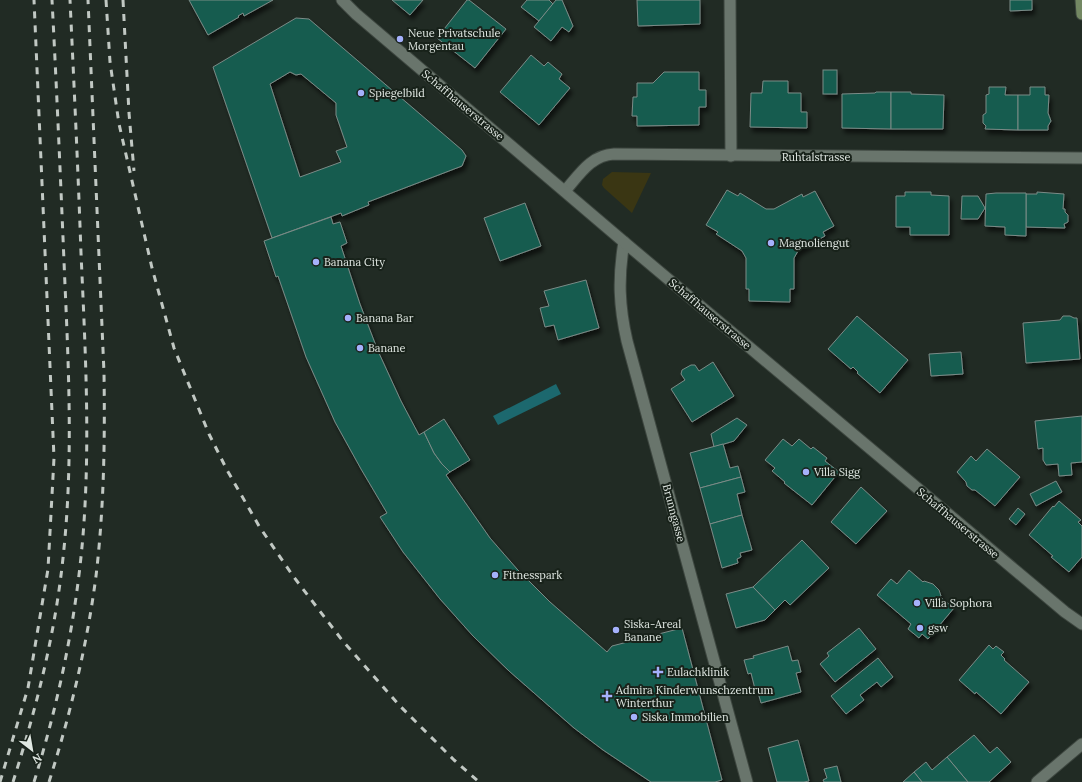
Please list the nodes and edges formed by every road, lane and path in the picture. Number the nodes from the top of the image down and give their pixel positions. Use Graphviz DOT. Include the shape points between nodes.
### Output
graph roads {
  1 [pos="342,0"];
  2 [pos="730,0"];
  3 [pos="1081,0"];
  4 [pos="1082,14"];
  5 [pos="731,156"];
  6 [pos="1082,158"];
  7 [pos="565,191"];
  8 [pos="624,242"];
  9 [pos="1082,624"];
  10 [pos="1082,744"];
  11 [pos="748,782"];
  12 [pos="1037,782"];
  1 -- 7 [label="street, Schaffhauserstrasse"];
  2 -- 5 [label="street"];
  3 -- 4 [label="main road"];
  5 -- 6 [label="street, Ruhtalstrasse"];
  5 -- 7 [label="street, Ruhtalstrasse" via="608,154 590,163"];
  7 -- 8 [label="street, Schaffhauserstrasse"];
  8 -- 9 [label="street, Schaffhauserstrasse"];
  8 -- 11 [label="street, Brunngasse" via="620,284 621,310 626,335"];
  10 -- 12 [label="street"];
}
